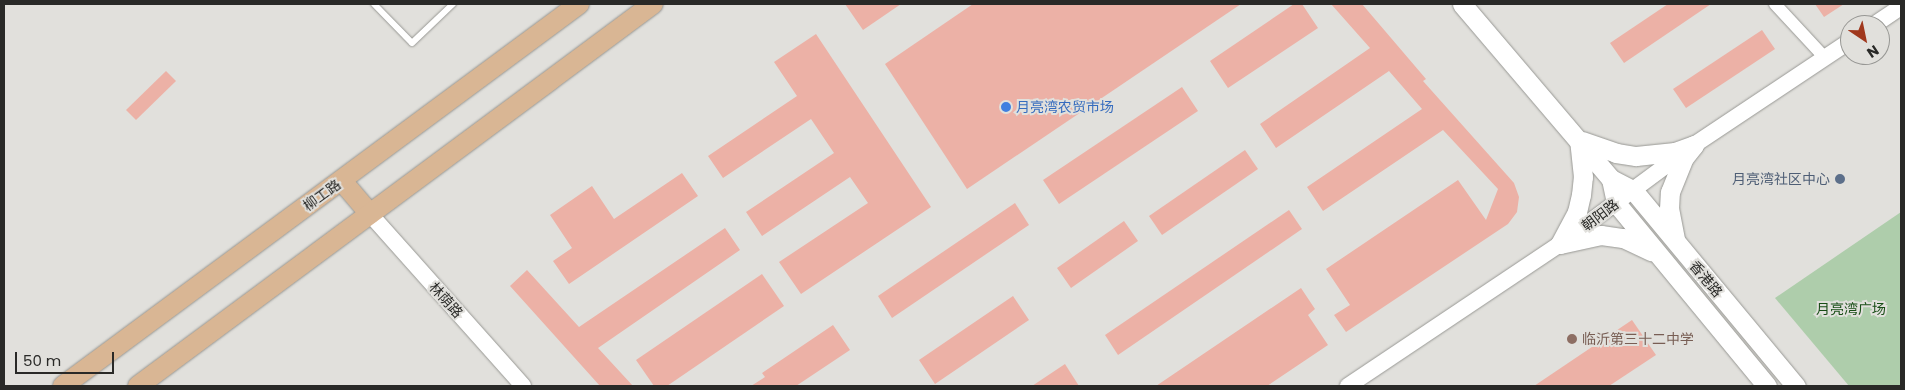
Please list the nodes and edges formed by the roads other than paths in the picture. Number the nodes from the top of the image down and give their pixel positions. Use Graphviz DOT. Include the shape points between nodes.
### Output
graph roads {
  1 [pos="374,4"];
  2 [pos="453,4"];
  3 [pos="580,4"];
  4 [pos="653,4"];
  5 [pos="1462,4"];
  6 [pos="1775,4"];
  7 [pos="1901,7"];
  8 [pos="1889,15"];
  9 [pos="1840,48"];
  10 [pos="1825,58"];
  11 [pos="1578,140"];
  12 [pos="1694,145"];
  13 [pos="1611,179"];
  14 [pos="342,181"];
  15 [pos="1633,190"];
  16 [pos="1616,203"];
  17 [pos="370,214"];
  18 [pos="1560,244"];
  19 [pos="1677,244"];
  20 [pos="1660,257"];
  21 [pos="63,386"];
  22 [pos="138,386"];
  23 [pos="523,386"];
  24 [pos="1348,386"];
  25 [pos="1767,386"];
  26 [pos="1796,386"];
  1 -- 2 [label="lane" via="412,43"];
  3 -- 14 [label="main road, 柳工路"];
  4 -- 17 [label="main road"];
  5 -- 11 [label="main road, 香港路"];
  6 -- 10 [label="street"];
  7 -- 8 [label="street"];
  9 -- 10 [label="street, 朝阳路"];
  10 -- 12 [label="street, 朝阳路"];
  11 -- 12 [label="main road" via="1596,148 1636,156 1675,152"];
  11 -- 13 [label="main road, 香港路"];
  11 -- 18 [label="main road" via="1583,177 1581,195 1573,221"];
  12 -- 15 [label="street, 朝阳路"];
  12 -- 19 [label="main road" via="1683,159 1670,192 1669,209"];
  13 -- 15 [label="main road, 香港路"];
  13 -- 16 [label="main road, 香港路"];
  14 -- 17 [label="main road"];
  14 -- 21 [label="main road, 柳工路"];
  15 -- 16 [label="street, 朝阳路"];
  15 -- 19 [label="main road, 香港路"];
  16 -- 18 [label="street, 朝阳路"];
  16 -- 20 [label="main road, 香港路"];
  17 -- 22 [label="main road"];
  17 -- 23 [label="street, 林荫路"];
  18 -- 20 [label="main road" via="1601,235 1643,245"];
  18 -- 24 [label="street, 朝阳路"];
  19 -- 26 [label="main road, 香港路"];
  20 -- 25 [label="main road, 香港路"];
}
